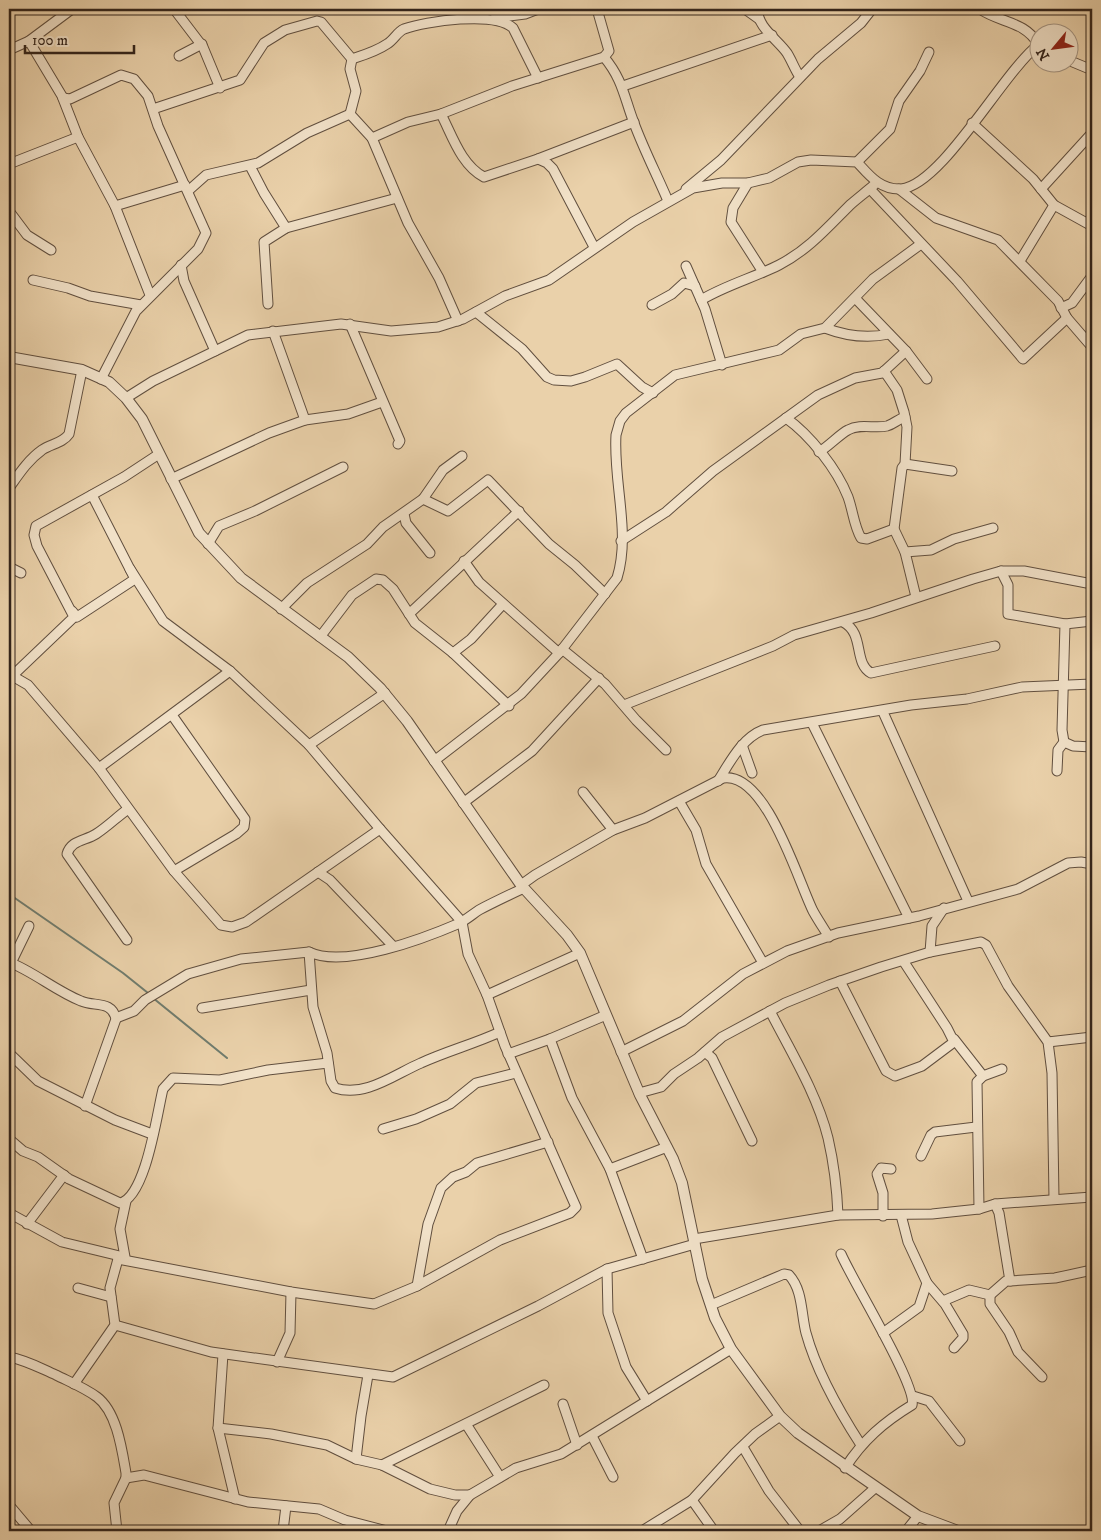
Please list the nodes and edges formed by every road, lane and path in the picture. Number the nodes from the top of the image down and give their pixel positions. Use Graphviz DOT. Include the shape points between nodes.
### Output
graph roads {
  1 [pos="72,9"];
  2 [pos="174,9"];
  3 [pos="538,9"];
  4 [pos="600,9"];
  5 [pos="745,9"];
  6 [pos="758,9"];
  7 [pos="872,9"];
  8 [pos="980,9"];
  9 [pos="490,19"];
  10 [pos="759,19"];
  11 [pos="1028,31"];
  12 [pos="772,34"];
  13 [pos="29,41"];
  14 [pos="202,44"];
  15 [pos="9,48"];
  16 [pos="929,52"];
  17 [pos="1028,53"];
  18 [pos="179,56"];
  19 [pos="604,57"];
  20 [pos="352,59"];
  21 [pos="1078,64"];
  22 [pos="1092,70"];
  23 [pos="538,78"];
  24 [pos="800,78"];
  25 [pos="623,86"];
  26 [pos="220,88"];
  27 [pos="67,101"];
  28 [pos="153,109"];
  29 [pos="350,114"];
  30 [pos="441,114"];
  31 [pos="634,122"];
  32 [pos="972,123"];
  33 [pos="1092,133"];
  34 [pos="78,137"];
  35 [pos="372,138"];
  36 [pos="538,159"];
  37 [pos="858,162"];
  38 [pos="9,164"];
  39 [pos="250,166"];
  40 [pos="748,183"];
  41 [pos="873,186"];
  42 [pos="186,188"];
  43 [pos="899,189"];
  44 [pos="1041,189"];
  45 [pos="682,193"];
  46 [pos="397,198"];
  47 [pos="668,202"];
  48 [pos="1054,205"];
  49 [pos="115,206"];
  50 [pos="9,210"];
  51 [pos="1092,226"];
  52 [pos="286,228"];
  53 [pos="921,244"];
  54 [pos="594,247"];
  55 [pos="52,250"];
  56 [pos="1020,261"];
  57 [pos="181,265"];
  58 [pos="686,266"];
  59 [pos="763,272"];
  60 [pos="170,276"];
  61 [pos="1092,276"];
  62 [pos="33,280"];
  63 [pos="184,281"];
  64 [pos="692,283"];
  65 [pos="150,295"];
  66 [pos="855,298"];
  67 [pos="701,300"];
  68 [pos="268,304"];
  69 [pos="141,305"];
  70 [pos="652,305"];
  71 [pos="1061,308"];
  72 [pos="476,312"];
  73 [pos="1067,318"];
  74 [pos="458,321"];
  75 [pos="350,324"];
  76 [pos="825,328"];
  77 [pos="273,331"];
  78 [pos="889,334"];
  79 [pos="1092,348"];
  80 [pos="215,351"];
  81 [pos="906,351"];
  82 [pos="9,358"];
  83 [pos="722,365"];
  84 [pos="82,370"];
  85 [pos="884,371"];
  86 [pos="101,379"];
  87 [pos="927,379"];
  88 [pos="653,393"];
  89 [pos="126,398"];
  90 [pos="382,402"];
  91 [pos="905,417"];
  92 [pos="786,418"];
  93 [pos="305,420"];
  94 [pos="398,444"];
  95 [pos="819,452"];
  96 [pos="159,454"];
  97 [pos="462,456"];
  98 [pos="905,464"];
  99 [pos="343,467"];
  100 [pos="952,471"];
  101 [pos="171,479"];
  102 [pos="9,488"];
  103 [pos="92,495"];
  104 [pos="423,499"];
  105 [pos="519,511"];
  106 [pos="402,518"];
  107 [pos="993,528"];
  108 [pos="894,529"];
  109 [pos="621,541"];
  110 [pos="208,544"];
  111 [pos="905,552"];
  112 [pos="430,553"];
  113 [pos="464,561"];
  114 [pos="9,567"];
  115 [pos="130,569"];
  116 [pos="1001,571"];
  117 [pos="21,573"];
  118 [pos="1092,584"];
  119 [pos="605,594"];
  120 [pos="916,597"];
  121 [pos="65,601"];
  122 [pos="503,604"];
  123 [pos="282,609"];
  124 [pos="409,614"];
  125 [pos="1092,621"];
  126 [pos="843,622"];
  127 [pos="1065,624"];
  128 [pos="320,637"];
  129 [pos="995,646"];
  130 [pos="561,651"];
  131 [pos="452,653"];
  132 [pos="230,671"];
  133 [pos="10,676"];
  134 [pos="599,678"];
  135 [pos="1092,684"];
  136 [pos="1062,685"];
  137 [pos="385,693"];
  138 [pos="624,705"];
  139 [pos="509,706"];
  140 [pos="883,712"];
  141 [pos="172,715"];
  142 [pos="812,723"];
  143 [pos="1064,742"];
  144 [pos="309,745"];
  145 [pos="742,745"];
  146 [pos="1092,747"];
  147 [pos="666,750"];
  148 [pos="434,762"];
  149 [pos="99,768"];
  150 [pos="1057,771"];
  151 [pos="752,773"];
  152 [pos="717,781"];
  153 [pos="582,792"];
  154 [pos="679,801"];
  155 [pos="463,803"];
  156 [pos="128,809"];
  157 [pos="380,830"];
  158 [pos="613,830"];
  159 [pos="1092,864"];
  160 [pos="174,871"];
  161 [pos="318,872"];
  162 [pos="523,887"];
  163 [pos="968,901"];
  164 [pos="944,908"];
  165 [pos="921,915"];
  166 [pos="909,918"];
  167 [pos="462,922"];
  168 [pos="29,926"];
  169 [pos="932,926"];
  170 [pos="829,937"];
  171 [pos="127,940"];
  172 [pos="393,946"];
  173 [pos="309,952"];
  174 [pos="930,952"];
  175 [pos="580,953"];
  176 [pos="904,962"];
  177 [pos="10,963"];
  178 [pos="763,963"];
  179 [pos="840,981"];
  180 [pos="311,990"];
  181 [pos="487,996"];
  182 [pos="202,1008"];
  183 [pos="770,1012"];
  184 [pos="606,1016"];
  185 [pos="116,1018"];
  186 [pos="500,1032"];
  187 [pos="1092,1037"];
  188 [pos="550,1039"];
  189 [pos="954,1039"];
  190 [pos="1048,1042"];
  191 [pos="621,1052"];
  192 [pos="705,1052"];
  193 [pos="9,1053"];
  194 [pos="508,1054"];
  195 [pos="328,1063"];
  196 [pos="1002,1069"];
  197 [pos="516,1073"];
  198 [pos="983,1076"];
  199 [pos="639,1092"];
  200 [pos="85,1106"];
  201 [pos="976,1127"];
  202 [pos="383,1128"];
  203 [pos="152,1134"];
  204 [pos="9,1139"];
  205 [pos="548,1142"];
  206 [pos="752,1142"];
  207 [pos="667,1147"];
  208 [pos="921,1156"];
  209 [pos="610,1169"];
  210 [pos="891,1170"];
  211 [pos="64,1176"];
  212 [pos="1092,1197"];
  213 [pos="1054,1200"];
  214 [pos="126,1201"];
  215 [pos="995,1204"];
  216 [pos="979,1209"];
  217 [pos="9,1213"];
  218 [pos="838,1215"];
  219 [pos="901,1215"];
  220 [pos="883,1216"];
  221 [pos="28,1224"];
  222 [pos="694,1242"];
  223 [pos="841,1254"];
  224 [pos="121,1258"];
  225 [pos="643,1259"];
  226 [pos="607,1269"];
  227 [pos="1092,1270"];
  228 [pos="1010,1281"];
  229 [pos="928,1283"];
  230 [pos="417,1286"];
  231 [pos="78,1288"];
  232 [pos="291,1292"];
  233 [pos="924,1294"];
  234 [pos="990,1295"];
  235 [pos="111,1297"];
  236 [pos="940,1298"];
  237 [pos="711,1305"];
  238 [pos="114,1325"];
  239 [pos="883,1333"];
  240 [pos="954,1348"];
  241 [pos="732,1349"];
  242 [pos="223,1354"];
  243 [pos="9,1357"];
  244 [pos="277,1362"];
  245 [pos="368,1375"];
  246 [pos="1042,1377"];
  247 [pos="74,1384"];
  248 [pos="544,1384"];
  249 [pos="913,1396"];
  250 [pos="647,1402"];
  251 [pos="563,1404"];
  252 [pos="780,1416"];
  253 [pos="466,1424"];
  254 [pos="218,1428"];
  255 [pos="592,1436"];
  256 [pos="960,1441"];
  257 [pos="577,1445"];
  258 [pos="861,1445"];
  259 [pos="743,1447"];
  260 [pos="356,1459"];
  261 [pos="382,1465"];
  262 [pos="845,1468"];
  263 [pos="500,1477"];
  264 [pos="613,1477"];
  265 [pos="126,1478"];
  266 [pos="875,1488"];
  267 [pos="470,1495"];
  268 [pos="235,1499"];
  269 [pos="692,1500"];
  270 [pos="9,1505"];
  271 [pos="286,1506"];
  272 [pos="918,1516"];
  273 [pos="356,1527"];
  274 [pos="31,1531"];
  275 [pos="117,1531"];
  276 [pos="283,1531"];
  277 [pos="387,1531"];
  278 [pos="448,1531"];
  279 [pos="642,1531"];
  280 [pos="714,1531"];
  281 [pos="800,1531"];
  282 [pos="819,1531"];
  283 [pos="906,1531"];
  284 [pos="958,1531"];
  1 -- 13 [label="street"];
  2 -- 14 [label="street"];
  3 -- 9 [label="street"];
  4 -- 19 [label="street" via="609,51"];
  5 -- 10 [label="street"];
  6 -- 10 [label="street"];
  7 -- 24 [label="street"];
  8 -- 11 [label="street"];
  9 -- 20 [label="street" via="412,27 402,30 383,47"];
  9 -- 23 [label="street" via="513,28"];
  10 -- 12 [label="street"];
  12 -- 24 [label="street" via="789,55"];
  12 -- 25 [label="street"];
  13 -- 15 [label="street"];
  13 -- 27 [label="street"];
  14 -- 18 [label="street"];
  14 -- 26 [label="street"];
  16 -- 37 [label="street" via="899,100 890,129"];
  17 -- 32 [label="street"];
  19 -- 23 [label="street"];
  19 -- 25 [label="street"];
  20 -- 26 [label="street" via="317,21 285,30 264,43 240,80"];
  20 -- 29 [label="street" via="350,70 356,90"];
  21 -- 22 [label="street"];
  23 -- 30 [label="street"];
  24 -- 45 [label="street" via="721,160"];
  25 -- 31 [label="street"];
  26 -- 28 [label="street"];
  27 -- 28 [label="street" via="121,75 134,79 144,90"];
  27 -- 34 [label="street"];
  28 -- 42 [label="street"];
  29 -- 35 [label="street"];
  29 -- 39 [label="street" via="307,133"];
  30 -- 35 [label="street" via="408,122"];
  30 -- 36 [label="street" via="463,157 475,172 484,177"];
  31 -- 36 [label="street"];
  31 -- 47 [label="street"];
  32 -- 43 [label="street" via="937,168 920,182"];
  32 -- 44 [label="street"];
  33 -- 44 [label="street"];
  34 -- 38 [label="street"];
  34 -- 49 [label="street"];
  35 -- 46 [label="street"];
  36 -- 54 [label="street" via="554,169"];
  37 -- 40 [label="street" via="798,162 768,178"];
  37 -- 41 [label="street"];
  39 -- 42 [label="street" via="211,173"];
  39 -- 52 [label="street"];
  40 -- 45 [label="street" via="722,183"];
  40 -- 59 [label="street" via="733,208 732,222"];
  41 -- 43 [label="street"];
  41 -- 53 [label="street"];
  41 -- 59 [label="street" via="815,241"];
  42 -- 49 [label="street"];
  42 -- 57 [label="street" via="206,232 198,248"];
  43 -- 56 [label="street" via="936,218 998,240"];
  44 -- 48 [label="street"];
  45 -- 47 [label="street"];
  46 -- 52 [label="street"];
  46 -- 74 [label="street"];
  47 -- 54 [label="street"];
  48 -- 51 [label="street"];
  48 -- 56 [label="street"];
  49 -- 65 [label="street"];
  50 -- 55 [label="street" via="27,235"];
  52 -- 68 [label="street" via="264,242"];
  53 -- 66 [label="street" via="873,279"];
  53 -- 73 [label="street" via="1023,359"];
  54 -- 72 [label="street" via="549,280 506,296"];
  56 -- 71 [label="street"];
  57 -- 60 [label="street"];
  57 -- 63 [label="street"];
  58 -- 64 [label="street"];
  59 -- 67 [label="street" via="719,289"];
  60 -- 63 [label="street"];
  60 -- 65 [label="street"];
  61 -- 71 [label="street" via="1072,303"];
  62 -- 69 [label="street" via="90,296"];
  63 -- 80 [label="street"];
  64 -- 67 [label="street"];
  64 -- 70 [label="street" via="680,285 672,294"];
  65 -- 69 [label="street"];
  66 -- 76 [label="street"];
  66 -- 78 [label="street"];
  67 -- 83 [label="street"];
  69 -- 86 [label="street"];
  71 -- 73 [label="street"];
  72 -- 74 [label="street"];
  72 -- 88 [label="street" via="522,349 547,377 571,381 617,364"];
  73 -- 79 [label="street"];
  74 -- 75 [label="street" via="391,331"];
  75 -- 77 [label="street"];
  75 -- 90 [label="street"];
  76 -- 78 [label="street" via="840,334 871,338"];
  76 -- 83 [label="street" via="801,334 779,350"];
  77 -- 80 [label="street" via="248,335"];
  77 -- 93 [label="street"];
  78 -- 81 [label="street"];
  80 -- 89 [label="street"];
  81 -- 85 [label="street"];
  81 -- 87 [label="street"];
  82 -- 84 [label="street"];
  83 -- 88 [label="street" via="676,375"];
  84 -- 86 [label="street"];
  84 -- 102 [label="street" via="69,434 65,440 37,454 23,467"];
  85 -- 91 [label="street" via="897,390"];
  85 -- 92 [label="street" via="874,376 855,378 818,395"];
  86 -- 89 [label="street"];
  88 -- 109 [label="street" via="626,413 616,435"];
  89 -- 96 [label="street" via="142,419"];
  90 -- 93 [label="street" via="348,414"];
  90 -- 94 [label="street" via="398,433"];
  91 -- 95 [label="street" via="886,426 865,425 849,429"];
  91 -- 98 [label="street"];
  92 -- 95 [label="street" via="806,434"];
  92 -- 109 [label="street" via="713,471 666,512"];
  93 -- 101 [label="street" via="269,432"];
  95 -- 108 [label="street" via="848,496 861,538 867,539"];
  96 -- 101 [label="street"];
  96 -- 103 [label="street"];
  97 -- 104 [label="street" via="443,470"];
  98 -- 100 [label="street"];
  98 -- 108 [label="street"];
  99 -- 110 [label="street" via="218,526"];
  101 -- 110 [label="street"];
  103 -- 115 [label="street"];
  103 -- 121 [label="street" via="34,530 37,546"];
  104 -- 105 [label="street" via="448,511 488,480"];
  104 -- 106 [label="street"];
  105 -- 113 [label="street"];
  105 -- 119 [label="street" via="549,544"];
  106 -- 112 [label="street"];
  106 -- 123 [label="street" via="383,527 367,544 307,583"];
  107 -- 111 [label="street" via="954,539 931,550"];
  108 -- 111 [label="street"];
  109 -- 119 [label="street" via="617,578"];
  110 -- 123 [label="street" via="241,578"];
  111 -- 120 [label="street"];
  113 -- 122 [label="street" via="479,582"];
  113 -- 124 [label="street"];
  114 -- 117 [label="street"];
  115 -- 121 [label="street" via="135,578 77,617"];
  115 -- 132 [label="street" via="163,621"];
  116 -- 118 [label="street" via="1024,571"];
  116 -- 120 [label="street"];
  116 -- 127 [label="street" via="1008,585 1008,614"];
  119 -- 130 [label="street"];
  120 -- 126 [label="street"];
  121 -- 133 [label="street" via="74,617"];
  122 -- 130 [label="street"];
  122 -- 131 [label="street" via="471,639"];
  123 -- 128 [label="street"];
  124 -- 128 [label="street" via="388,584 376,579 352,595"];
  124 -- 131 [label="street"];
  125 -- 127 [label="street"];
  126 -- 129 [label="street" via="855,633 863,665 871,674"];
  126 -- 138 [label="street" via="794,635"];
  127 -- 136 [label="street"];
  128 -- 137 [label="street" via="348,657"];
  130 -- 134 [label="street"];
  130 -- 139 [label="street"];
  131 -- 139 [label="street"];
  132 -- 141 [label="street"];
  132 -- 144 [label="street"];
  133 -- 149 [label="street" via="28,685"];
  134 -- 138 [label="street"];
  134 -- 155 [label="street" via="532,751"];
  135 -- 136 [label="street"];
  136 -- 140 [label="street" via="1022,687"];
  136 -- 143 [label="street"];
  137 -- 144 [label="street"];
  137 -- 148 [label="street"];
  138 -- 147 [label="street"];
  139 -- 148 [label="street"];
  140 -- 142 [label="street"];
  140 -- 163 [label="street"];
  141 -- 149 [label="street"];
  141 -- 160 [label="street" via="245,819 244,827 236,834"];
  142 -- 145 [label="street" via="763,730"];
  142 -- 166 [label="street"];
  143 -- 146 [label="street"];
  143 -- 150 [label="street" via="1058,750"];
  144 -- 157 [label="street"];
  145 -- 151 [label="street"];
  145 -- 152 [label="street"];
  148 -- 155 [label="street"];
  149 -- 156 [label="street"];
  152 -- 154 [label="street"];
  152 -- 170 [label="street" via="730,776 737,779 766,809 780,833 813,911"];
  153 -- 158 [label="street"];
  154 -- 158 [label="street"];
  154 -- 178 [label="street" via="696,830 706,864"];
  155 -- 162 [label="street"];
  156 -- 160 [label="street"];
  156 -- 171 [label="street" via="95,834 76,842 68,854"];
  157 -- 161 [label="street"];
  157 -- 167 [label="street"];
  158 -- 162 [label="street" via="535,874"];
  159 -- 163 [label="street" via="1068,863 1018,889"];
  160 -- 161 [label="street" via="221,925 232,926 246,922"];
  161 -- 172 [label="street" via="330,880"];
  162 -- 167 [label="street"];
  162 -- 175 [label="street"];
  163 -- 164 [label="street"];
  164 -- 165 [label="street"];
  164 -- 169 [label="street"];
  165 -- 166 [label="street"];
  165 -- 169 [label="street"];
  166 -- 170 [label="street"];
  167 -- 172 [label="street"];
  167 -- 181 [label="street" via="468,954"];
  168 -- 177 [label="street"];
  169 -- 174 [label="street"];
  170 -- 178 [label="street"];
  172 -- 173 [label="street" via="348,956 318,956"];
  173 -- 180 [label="street"];
  173 -- 185 [label="street" via="241,959 188,974 145,1000 134,1011"];
  174 -- 176 [label="street"];
  174 -- 190 [label="street" via="981,942 986,945 1008,986"];
  175 -- 181 [label="street"];
  175 -- 184 [label="street"];
  176 -- 179 [label="street"];
  176 -- 189 [label="street"];
  177 -- 185 [label="street" via="83,1002 108,1007"];
  178 -- 191 [label="street" via="682,1021"];
  179 -- 183 [label="street"];
  179 -- 189 [label="street" via="890,1074 895,1076 922,1066 951,1046"];
  180 -- 182 [label="street"];
  180 -- 195 [label="street"];
  181 -- 186 [label="street"];
  183 -- 192 [label="street" via="734,1029"];
  183 -- 218 [label="street" via="809,1090 828,1137 836,1178"];
  184 -- 188 [label="street"];
  184 -- 191 [label="street"];
  185 -- 200 [label="street"];
  186 -- 194 [label="street"];
  186 -- 195 [label="street" via="421,1062 374,1086 350,1091 335,1088"];
  187 -- 190 [label="street"];
  188 -- 194 [label="street"];
  188 -- 209 [label="street" via="572,1098"];
  189 -- 198 [label="street"];
  190 -- 213 [label="street"];
  191 -- 199 [label="street"];
  192 -- 199 [label="street" via="661,1087"];
  192 -- 206 [label="street" via="712,1058"];
  193 -- 200 [label="street" via="38,1081"];
  194 -- 197 [label="street"];
  195 -- 203 [label="street" via="220,1080 173,1078 163,1089"];
  196 -- 198 [label="street"];
  197 -- 202 [label="street" via="476,1083 450,1104 416,1119"];
  197 -- 205 [label="street"];
  198 -- 201 [label="street" via="977,1082"];
  199 -- 207 [label="street"];
  200 -- 203 [label="street"];
  201 -- 208 [label="street" via="935,1132"];
  201 -- 216 [label="street"];
  203 -- 214 [label="street" via="142,1178 132,1197"];
  204 -- 211 [label="street"];
  205 -- 230 [label="street" via="477,1164 441,1188 428,1224"];
  205 -- 230 [label="street" via="576,1207 570,1213 500,1240"];
  207 -- 209 [label="street"];
  207 -- 222 [label="street" via="682,1183"];
  209 -- 225 [label="street"];
  210 -- 220 [label="street" via="881,1168 877,1174 883,1193"];
  211 -- 214 [label="street" via="120,1203"];
  211 -- 221 [label="street"];
  212 -- 213 [label="street"];
  213 -- 215 [label="street"];
  214 -- 224 [label="street" via="120,1229"];
  215 -- 216 [label="street"];
  215 -- 228 [label="street"];
  216 -- 219 [label="street"];
  217 -- 221 [label="street"];
  218 -- 220 [label="street"];
  218 -- 222 [label="street"];
  219 -- 220 [label="street"];
  219 -- 229 [label="street" via="908,1242"];
  221 -- 224 [label="street" via="62,1242"];
  222 -- 225 [label="street"];
  222 -- 237 [label="street"];
  223 -- 239 [label="street"];
  224 -- 232 [label="street"];
  224 -- 235 [label="street" via="110,1288"];
  225 -- 226 [label="street"];
  226 -- 245 [label="street" via="392,1377"];
  226 -- 250 [label="street" via="608,1313 626,1367"];
  227 -- 228 [label="street" via="1055,1278"];
  228 -- 234 [label="street"];
  229 -- 233 [label="street"];
  229 -- 236 [label="street"];
  230 -- 232 [label="street" via="374,1304"];
  231 -- 235 [label="street"];
  232 -- 244 [label="street" via="290,1332"];
  233 -- 236 [label="street"];
  233 -- 239 [label="street" via="919,1307"];
  234 -- 236 [label="street" via="969,1290"];
  234 -- 246 [label="street" via="990,1304 1010,1332 1018,1352"];
  235 -- 238 [label="street"];
  236 -- 240 [label="street" via="963,1334"];
  237 -- 241 [label="street"];
  237 -- 258 [label="street" via="758,1284 789,1275 796,1283 806,1334 823,1378"];
  238 -- 242 [label="street"];
  238 -- 247 [label="street"];
  239 -- 249 [label="street"];
  241 -- 250 [label="street"];
  241 -- 252 [label="street"];
  242 -- 244 [label="street"];
  242 -- 254 [label="street"];
  243 -- 247 [label="street" via="23,1360"];
  244 -- 245 [label="street"];
  245 -- 260 [label="street"];
  247 -- 265 [label="street" via="98,1398 110,1413"];
  248 -- 253 [label="street"];
  249 -- 256 [label="street" via="929,1401"];
  249 -- 258 [label="street" via="912,1405"];
  250 -- 255 [label="street"];
  251 -- 257 [label="street"];
  252 -- 259 [label="street"];
  252 -- 262 [label="street"];
  253 -- 261 [label="street"];
  253 -- 263 [label="street"];
  254 -- 260 [label="street" via="326,1445"];
  254 -- 268 [label="street"];
  255 -- 257 [label="street"];
  255 -- 264 [label="street"];
  257 -- 263 [label="street"];
  258 -- 262 [label="street"];
  259 -- 269 [label="street"];
  259 -- 281 [label="street" via="769,1491"];
  260 -- 261 [label="street"];
  261 -- 267 [label="street" via="430,1489"];
  262 -- 266 [label="street"];
  263 -- 267 [label="street"];
  265 -- 268 [label="street" via="144,1475"];
  265 -- 275 [label="street" via="114,1503"];
  266 -- 272 [label="street"];
  266 -- 282 [label="street" via="840,1519"];
  267 -- 278 [label="street" via="457,1511"];
  268 -- 271 [label="street"];
  269 -- 279 [label="street"];
  269 -- 280 [label="street"];
  270 -- 274 [label="street"];
  271 -- 273 [label="street" via="319,1509"];
  271 -- 276 [label="street"];
  272 -- 283 [label="street"];
  272 -- 284 [label="street"];
  273 -- 277 [label="street"];
}
